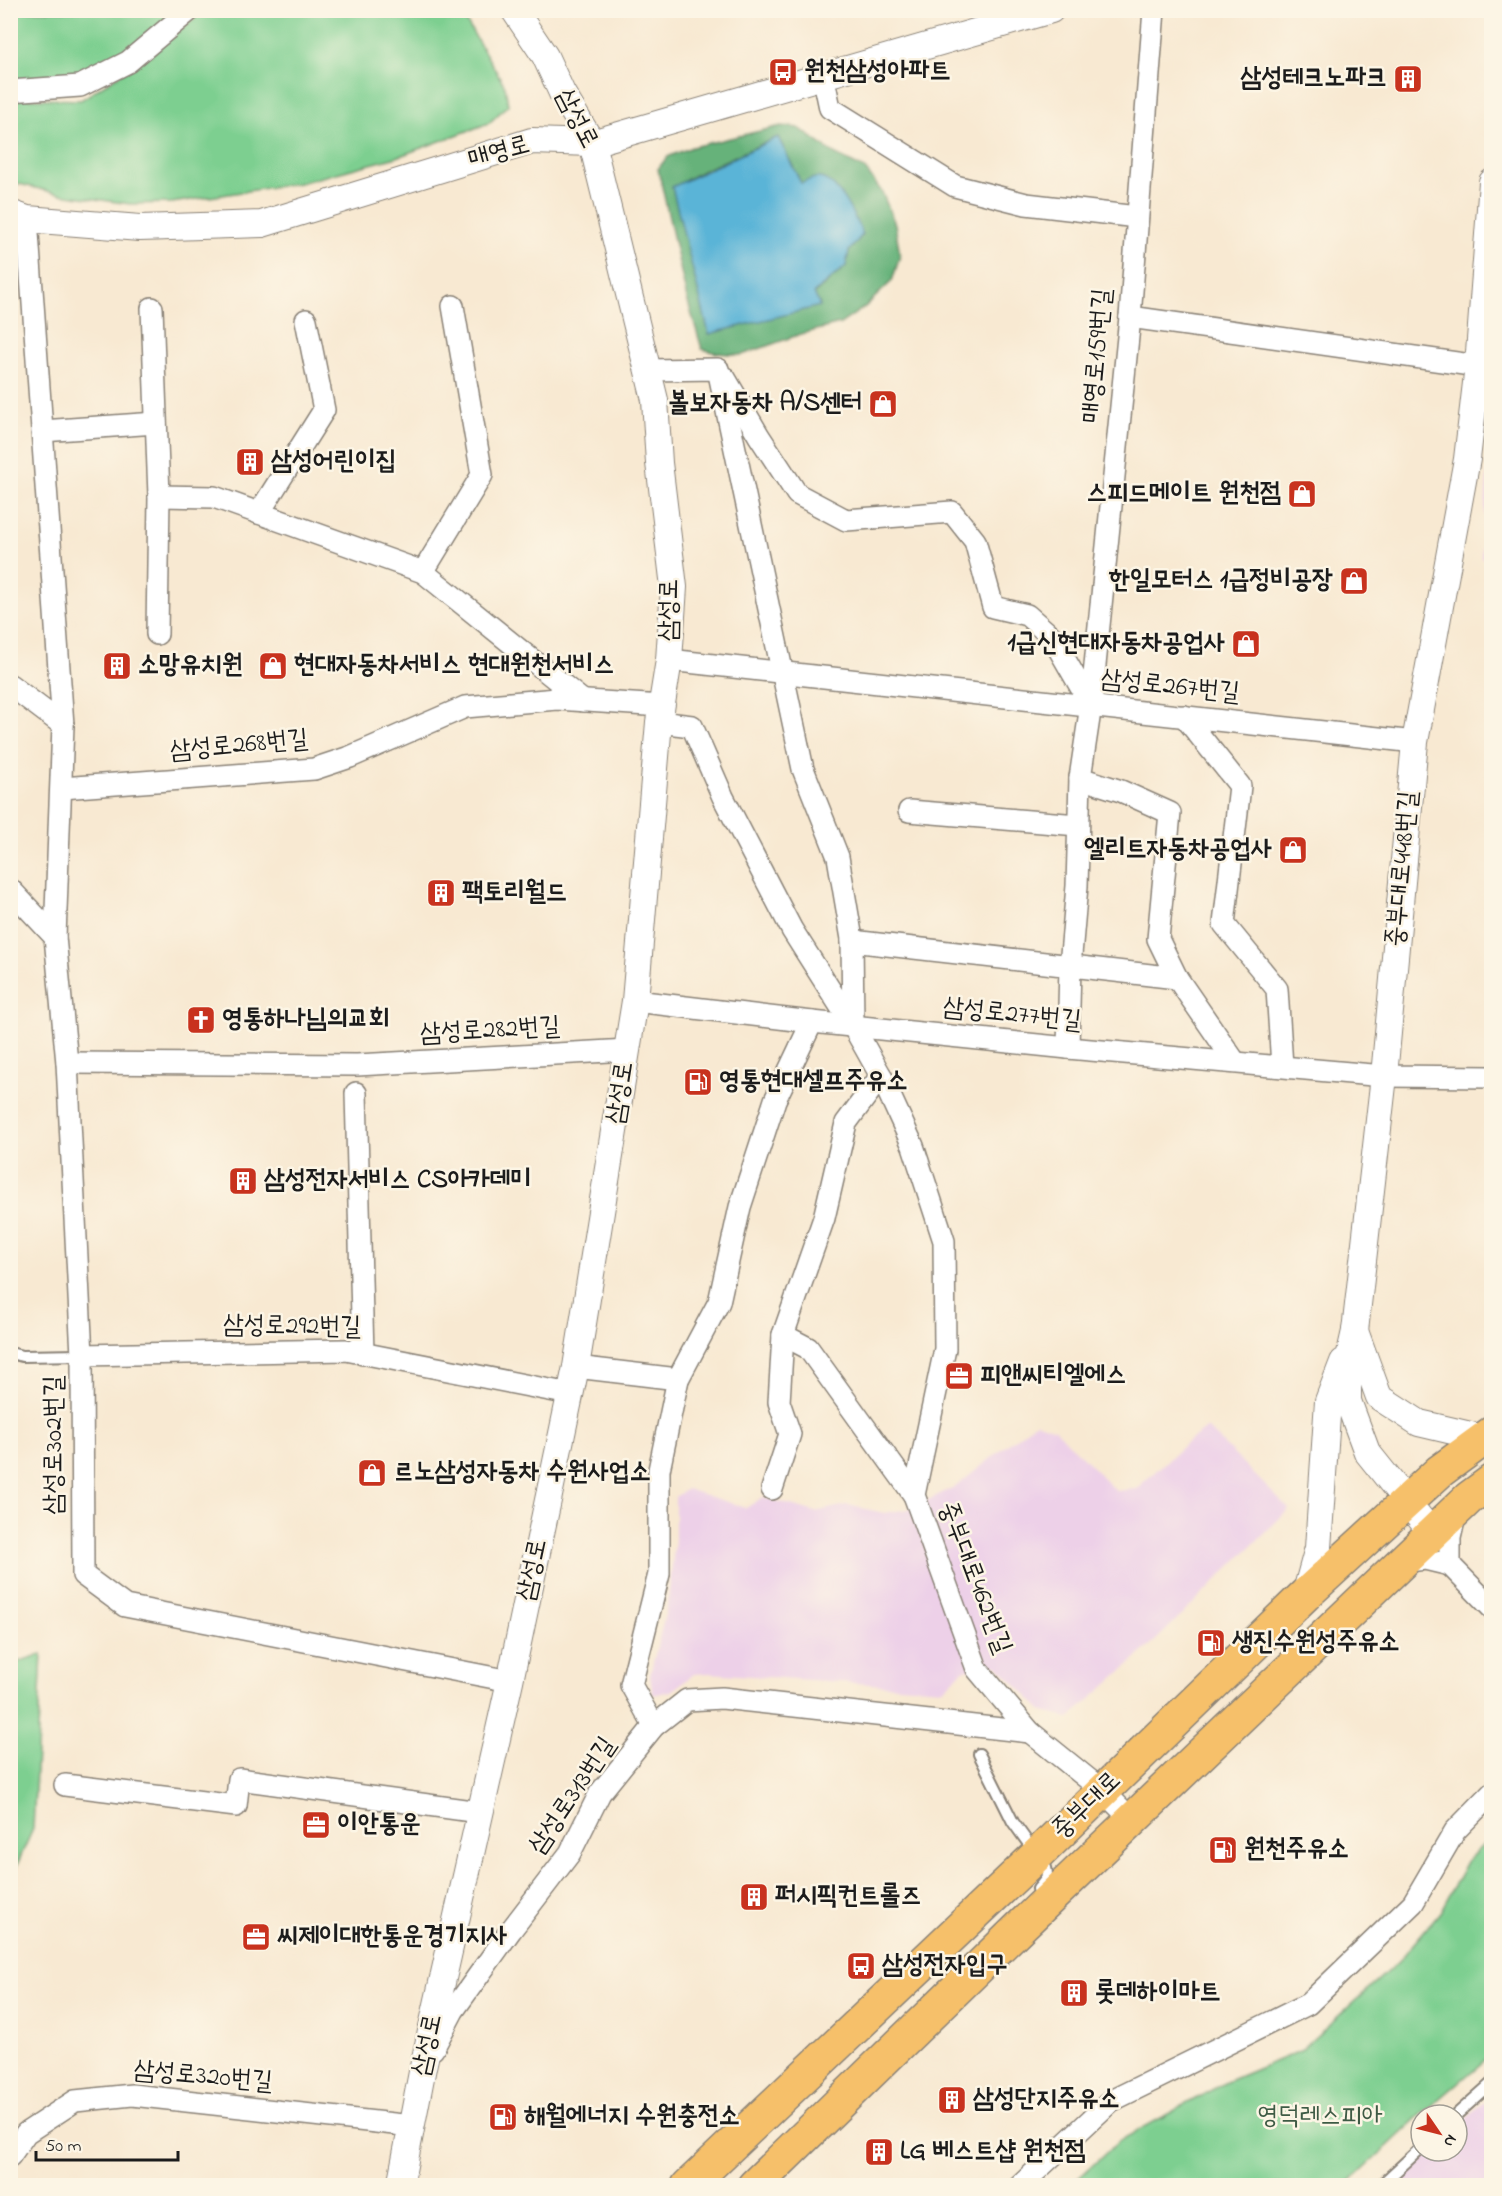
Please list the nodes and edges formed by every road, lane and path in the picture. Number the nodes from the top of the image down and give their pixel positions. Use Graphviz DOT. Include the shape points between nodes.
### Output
graph roads {
  1 [pos="190,10"];
  2 [pos="514,10"];
  3 [pos="1051,10"];
  4 [pos="1154,10"];
  5 [pos="823,75"];
  6 [pos="10,91"];
  7 [pos="592,143"];
  8 [pos="1491,182"];
  9 [pos="19,216"];
  10 [pos="1137,217"];
  11 [pos="453,306"];
  12 [pos="152,308"];
  13 [pos="1130,317"];
  14 [pos="306,320"];
  15 [pos="1478,366"];
  16 [pos="718,369"];
  17 [pos="648,370"];
  18 [pos="156,423"];
  19 [pos="42,431"];
  20 [pos="159,496"];
  21 [pos="259,513"];
  22 [pos="423,572"];
  23 [pos="157,633"];
  24 [pos="669,660"];
  25 [pos="781,671"];
  26 [pos="10,685"];
  27 [pos="584,701"];
  28 [pos="1091,705"];
  29 [pos="661,714"];
  30 [pos="1184,716"];
  31 [pos="63,725"];
  32 [pos="1416,742"];
  33 [pos="1080,778"];
  34 [pos="62,788"];
  35 [pos="909,811"];
  36 [pos="1078,825"];
  37 [pos="10,889"];
  38 [pos="55,937"];
  39 [pos="852,941"];
  40 [pos="1070,966"];
  41 [pos="1177,978"];
  42 [pos="635,1001"];
  43 [pos="812,1022"];
  44 [pos="853,1026"];
  45 [pos="1068,1048"];
  46 [pos="628,1050"];
  47 [pos="1235,1062"];
  48 [pos="67,1063"];
  49 [pos="1282,1066"];
  50 [pos="881,1076"];
  51 [pos="1384,1076"];
  52 [pos="1491,1077"];
  53 [pos="356,1093"];
  54 [pos="1355,1331"];
  55 [pos="783,1335"];
  56 [pos="10,1353"];
  57 [pos="363,1354"];
  58 [pos="82,1355"];
  59 [pos="576,1367"];
  60 [pos="678,1379"];
  61 [pos="570,1394"];
  62 [pos="1487,1435"];
  63 [pos="1491,1481"];
  64 [pos="772,1489"];
  65 [pos="914,1495"];
  66 [pos="1406,1501"];
  67 [pos="1456,1510"];
  68 [pos="1432,1533"];
  69 [pos="1401,1562"];
  70 [pos="1339,1563"];
  71 [pos="1450,1565"];
  72 [pos="1305,1595"];
  73 [pos="1491,1608"];
  74 [pos="510,1681"];
  75 [pos="1275,1683"];
  76 [pos="654,1726"];
  77 [pos="1030,1732"];
  78 [pos="979,1754"];
  79 [pos="65,1785"];
  80 [pos="1103,1791"];
  81 [pos="1491,1793"];
  82 [pos="479,1812"];
  83 [pos="1132,1820"];
  84 [pos="1037,1854"];
  85 [pos="1031,1896"];
  86 [pos="423,2067"];
  87 [pos="1491,2083"];
  88 [pos="1469,2103"];
  89 [pos="412,2126"];
  90 [pos="10,2156"];
  91 [pos="1409,2159"];
  92 [pos="400,2186"];
  93 [pos="687,2186"];
  94 [pos="754,2186"];
  95 [pos="1020,2186"];
  96 [pos="1380,2186"];
  1 -- 6 [label="street" via="128,62 80,86"];
  2 -- 7 [label="street, 삼성로"];
  3 -- 5 [label="street, 매영로"];
  4 -- 10 [label="street, 매영로159번길"];
  5 -- 7 [label="street, 매영로"];
  5 -- 10 [label="street" via="830,108 955,186 1026,204"];
  7 -- 9 [label="street, 매영로" via="532,141 262,224 140,228"];
  7 -- 17 [label="street, 삼성로"];
  8 -- 15 [label="street, 중부대로448번길"];
  9 -- 19 [label="street, 삼성로302번길"];
  10 -- 13 [label="street, 매영로159번길"];
  11 -- 22 [label="street" via="482,475"];
  12 -- 18 [label="street"];
  13 -- 15 [label="street"];
  13 -- 28 [label="street, 매영로159번길"];
  14 -- 21 [label="street" via="324,410"];
  15 -- 32 [label="street, 중부대로448번길" via="1467,459"];
  16 -- 17 [label="street"];
  16 -- 25 [label="street"];
  16 -- 28 [label="street" via="797,494 846,520 952,512 975,542 993,607 1027,615 1052,637"];
  17 -- 24 [label="street, 삼성로" via="655,400 674,587"];
  18 -- 19 [label="street"];
  18 -- 20 [label="street"];
  19 -- 31 [label="street, 삼성로302번길"];
  20 -- 21 [label="street" via="214,497"];
  20 -- 23 [label="street"];
  21 -- 22 [label="street"];
  22 -- 27 [label="street"];
  24 -- 25 [label="street, 삼성로267번길"];
  24 -- 29 [label="street, 삼성로"];
  25 -- 28 [label="street, 삼성로267번길"];
  25 -- 39 [label="street" via="803,769 838,857"];
  26 -- 31 [label="street"];
  27 -- 29 [label="street, 삼성로268번길"];
  27 -- 34 [label="street, 삼성로268번길" via="557,699 465,706 314,769"];
  28 -- 30 [label="street, 삼성로267번길"];
  28 -- 33 [label="street, 매영로159번길"];
  29 -- 42 [label="street, 삼성로"];
  29 -- 44 [label="street, 삼성로268번길" via="692,726 723,797 792,930"];
  30 -- 32 [label="street, 삼성로267번길"];
  30 -- 49 [label="street" via="1240,786 1224,924 1277,989"];
  31 -- 34 [label="street, 삼성로302번길"];
  32 -- 51 [label="street, 중부대로448번길"];
  33 -- 36 [label="street, 매영로159번길"];
  33 -- 41 [label="street" via="1170,813 1158,939"];
  34 -- 38 [label="street, 삼성로302번길"];
  35 -- 36 [label="street"];
  36 -- 40 [label="street, 매영로159번길"];
  37 -- 38 [label="street"];
  38 -- 48 [label="street, 삼성로302번길"];
  39 -- 40 [label="street"];
  39 -- 44 [label="street"];
  40 -- 41 [label="street"];
  40 -- 45 [label="street, 매영로159번길"];
  41 -- 47 [label="street"];
  42 -- 43 [label="street, 삼성로277번길"];
  42 -- 46 [label="street, 삼성로"];
  43 -- 44 [label="street, 삼성로277번길"];
  43 -- 60 [label="street" via="772,1111 740,1207 719,1302"];
  44 -- 45 [label="street, 삼성로277번길"];
  44 -- 50 [label="street, 중부대로462번길"];
  45 -- 47 [label="street, 삼성로277번길"];
  46 -- 48 [label="street, 삼성로282번길" via="357,1065"];
  46 -- 59 [label="street, 삼성로"];
  47 -- 49 [label="street, 삼성로277번길"];
  48 -- 58 [label="street, 삼성로302번길"];
  49 -- 51 [label="street, 삼성로277번길"];
  50 -- 55 [label="street" via="846,1123 824,1218"];
  50 -- 65 [label="street, 중부대로462번길" via="913,1146 944,1241 945,1349"];
  51 -- 52 [label="street, 삼성로277번길"];
  51 -- 54 [label="street, 중부대로448번길"];
  53 -- 57 [label="street"];
  54 -- 62 [label="street" via="1379,1397 1419,1423"];
  54 -- 66 [label="street, 중부대로448번길" via="1348,1362 1348,1401 1367,1452"];
  54 -- 72 [label="street" via="1328,1401 1318,1548"];
  55 -- 64 [label="street" via="779,1402 790,1434"];
  55 -- 65 [label="street" via="808,1348"];
  56 -- 58 [label="lane"];
  57 -- 58 [label="street, 삼성로292번길" via="346,1350"];
  57 -- 61 [label="street, 삼성로292번길"];
  58 -- 74 [label="street, 삼성로302번길" via="82,1575 125,1606"];
  59 -- 60 [label="street"];
  59 -- 61 [label="street, 삼성로"];
  60 -- 76 [label="street" via="659,1470 659,1574 631,1684"];
  61 -- 74 [label="street, 삼성로"];
  62 -- 66 [label="main road, 중부대로"];
  63 -- 67 [label="main road, 중부대로"];
  65 -- 77 [label="street, 중부대로462번길" via="977,1669"];
  66 -- 68 [label="street, 중부대로448번길"];
  66 -- 70 [label="main road, 중부대로"];
  67 -- 68 [label="main road, 중부대로"];
  67 -- 71 [label="street"];
  68 -- 69 [label="main road, 중부대로"];
  69 -- 71 [label="street" via="1425,1559"];
  69 -- 75 [label="main road, 중부대로"];
  70 -- 72 [label="main road, 중부대로"];
  70 -- 75 [label="main road" via="1351,1578 1348,1589 1274,1665"];
  71 -- 73 [label="street"];
  72 -- 80 [label="main road, 중부대로"];
  74 -- 82 [label="street, 삼성로"];
  75 -- 83 [label="main road, 중부대로"];
  76 -- 77 [label="street, 삼성로313번길" via="687,1700 723,1698"];
  76 -- 86 [label="street, 삼성로313번길" via="600,1793 570,1852 453,2011"];
  77 -- 80 [label="street, 중부대로462번길"];
  78 -- 84 [label="lane" via="1013,1822"];
  79 -- 82 [label="street" via="236,1806 239,1779"];
  80 -- 83 [label="street, 중부대로462번길"];
  80 -- 84 [label="main road, 중부대로"];
  81 -- 95 [label="street" via="1455,1831 1413,1903 1308,2004 1111,2101"];
  82 -- 86 [label="street, 삼성로"];
  83 -- 94 [label="main road, 중부대로" via="1020,1918"];
  84 -- 85 [label="lane" via="1048,1874"];
  84 -- 93 [label="main road, 중부대로"];
  86 -- 89 [label="street, 삼성로"];
  87 -- 88 [label="lane"];
  89 -- 90 [label="street, 삼성로320번길" via="132,2095 75,2101 26,2133"];
  89 -- 92 [label="street, 삼성로"];
  91 -- 96 [label="lane"];
}
